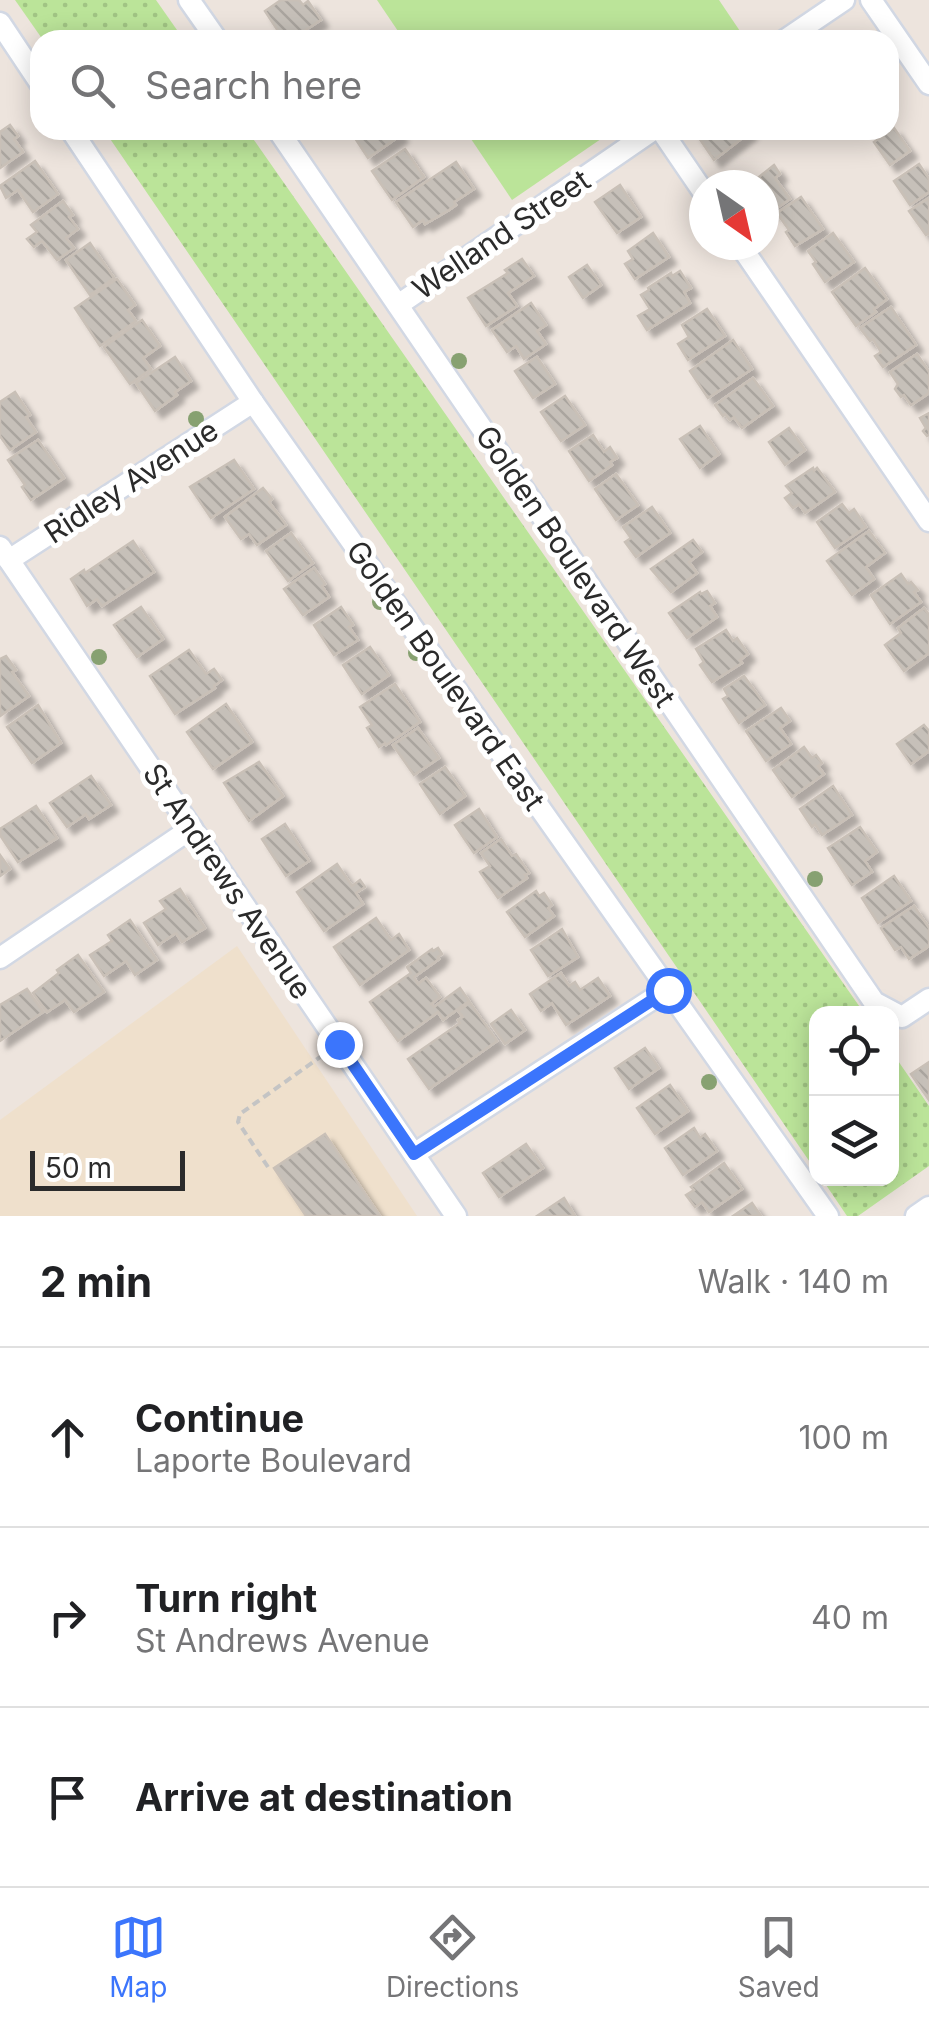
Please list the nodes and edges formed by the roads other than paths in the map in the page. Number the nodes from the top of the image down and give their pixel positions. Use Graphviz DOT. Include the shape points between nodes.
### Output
graph roads {
  1 [pos="189,0"];
  2 [pos="844,0"];
  3 [pos="871,0"];
  4 [pos="0,24"];
  5 [pos="209,30"];
  6 [pos="800,30"];
  7 [pos="892,30"];
  8 [pos="899,41"];
  9 [pos="30,69"];
  10 [pos="929,84"];
  11 [pos="78,140"];
  12 [pos="285,140"];
  13 [pos="638,140"];
  14 [pos="668,140"];
  15 [pos="689,171"];
  16 [pos="750,260"];
  17 [pos="398,305"];
  18 [pos="253,402"];
  19 [pos="929,521"];
  20 [pos="4,553"];
  21 [pos="192,828"];
  22 [pos="0,958"];
  23 [pos="668,990"];
  24 [pos="929,999"];
  25 [pos="414,1154"];
  26 [pos="929,1207"];
  27 [pos="456,1216"];
  28 [pos="828,1216"];
  29 [pos="916,1216"];
  1 -- 5 [label="street"];
  2 -- 6 [label="street"];
  3 -- 7 [label="street"];
  4 -- 9 [label="street"];
  8 -- 10 [label="street"];
  11 -- 18 [label="street, Golden Boulevard East"];
  12 -- 17 [label="street, Golden Boulevard West"];
  13 -- 17 [label="street, Welland Street"];
  14 -- 15 [label="street"];
  16 -- 19 [label="street"];
  17 -- 24 [label="street, Golden Boulevard West" via="874,1002 902,1017"];
  18 -- 20 [label="street, Ridley Avenue"];
  18 -- 23 [label="street, Golden Boulevard East"];
  20 -- 21 [label="street, St Andrews Avenue"];
  21 -- 22 [label="street"];
  21 -- 25 [label="street, St Andrews Avenue"];
  23 -- 25 [label="street"];
  23 -- 28 [label="street, Golden Boulevard East"];
  25 -- 27 [label="street, St Andrews Avenue"];
  26 -- 29 [label="street"];
}
